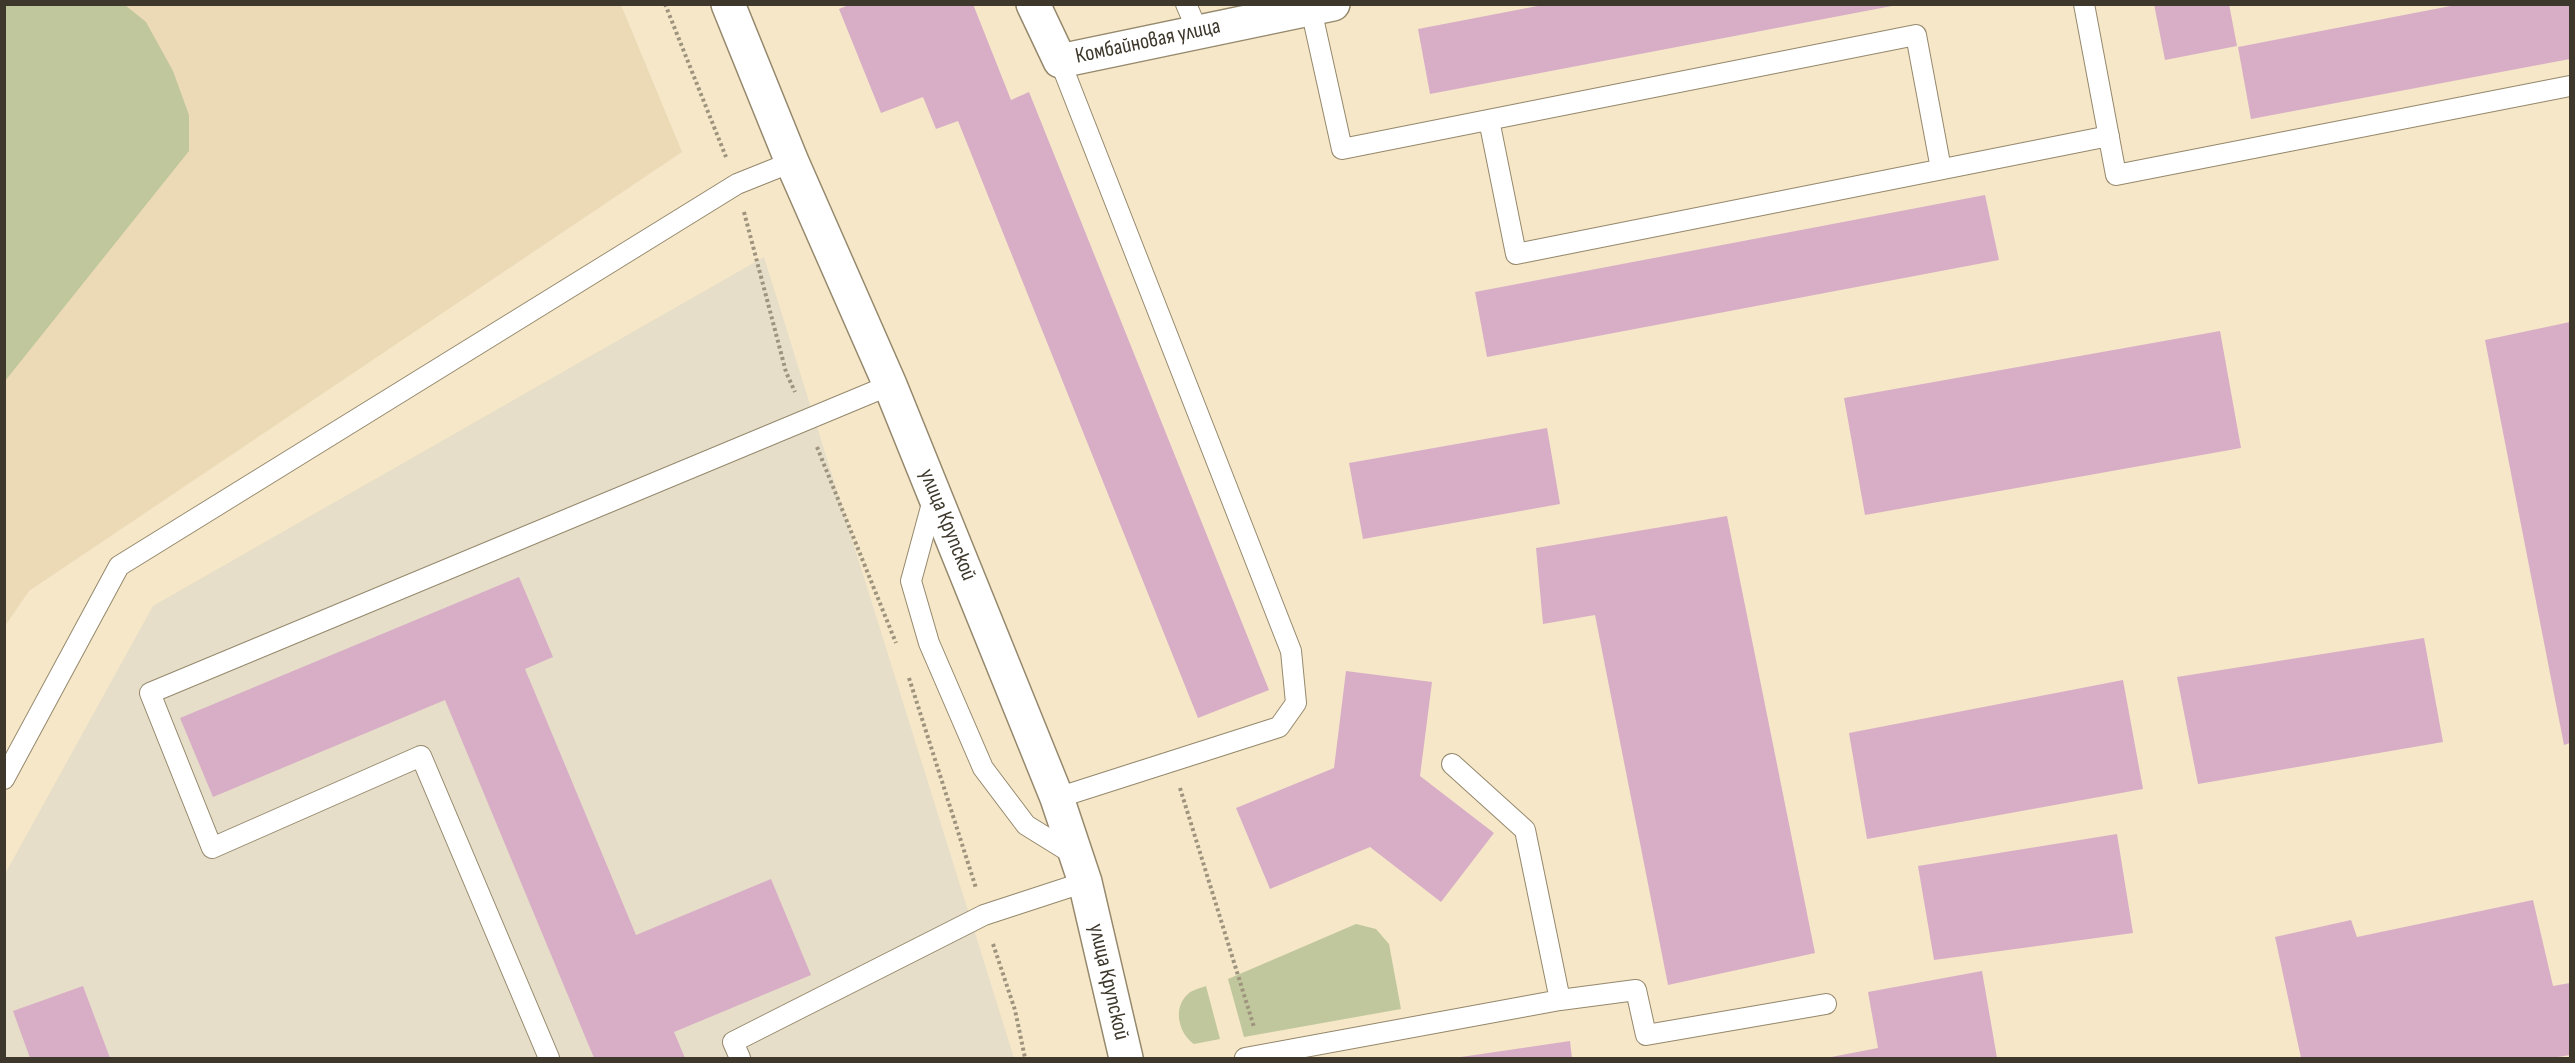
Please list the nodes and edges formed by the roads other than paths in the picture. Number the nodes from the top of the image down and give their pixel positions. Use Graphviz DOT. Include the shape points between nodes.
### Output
graph roads {
  1 [pos="728,4"];
  2 [pos="1033,4"];
  3 [pos="2084,4"];
  4 [pos="1322,7"];
  5 [pos="1192,18"];
  6 [pos="1060,60"];
  7 [pos="2571,86"];
  8 [pos="1489,120"];
  9 [pos="2109,136"];
  10 [pos="792,162"];
  11 [pos="1941,169"];
  12 [pos="890,385"];
  13 [pos="934,493"];
  14 [pos="1452,764"];
  15 [pos="4,779"];
  16 [pos="1057,798"];
  17 [pos="1081,869"];
  18 [pos="1560,1000"];
  19 [pos="1826,1004"];
  20 [pos="1254,1057"];
  21 [pos="549,1059"];
  22 [pos="740,1059"];
  23 [pos="1126,1059"];
  1 -- 10 [label="street, улица Крупской"];
  2 -- 6 [label="street, Комбайновая улица"];
  3 -- 9 [label="lane"];
  4 -- 5 [label="street, Комбайновая улица"];
  4 -- 8 [label="lane" via="1342,149"];
  5 -- 6 [label="street, Комбайновая улица"];
  6 -- 16 [label="lane" via="1291,651 1296,703 1280,727"];
  7 -- 9 [label="lane" via="2116,175"];
  8 -- 11 [label="lane" via="1516,254"];
  8 -- 11 [label="lane" via="1916,35"];
  9 -- 11 [label="lane"];
  10 -- 12 [label="street, улица Крупской"];
  10 -- 15 [label="lane" via="737,184 118,566"];
  12 -- 13 [label="street, улица Крупской"];
  12 -- 21 [label="lane" via="150,693 212,848 421,756"];
  13 -- 16 [label="street, улица Крупской"];
  13 -- 17 [label="lane" via="911,581 929,643 983,768 1026,825"];
  14 -- 18 [label="lane" via="1525,830"];
  16 -- 17 [label="street, улица Крупской"];
  17 -- 22 [label="lane" via="733,1042"];
  17 -- 23 [label="street, улица Крупской"];
  18 -- 19 [label="lane" via="1636,990 1646,1035"];
  18 -- 20 [label="lane"];
}
